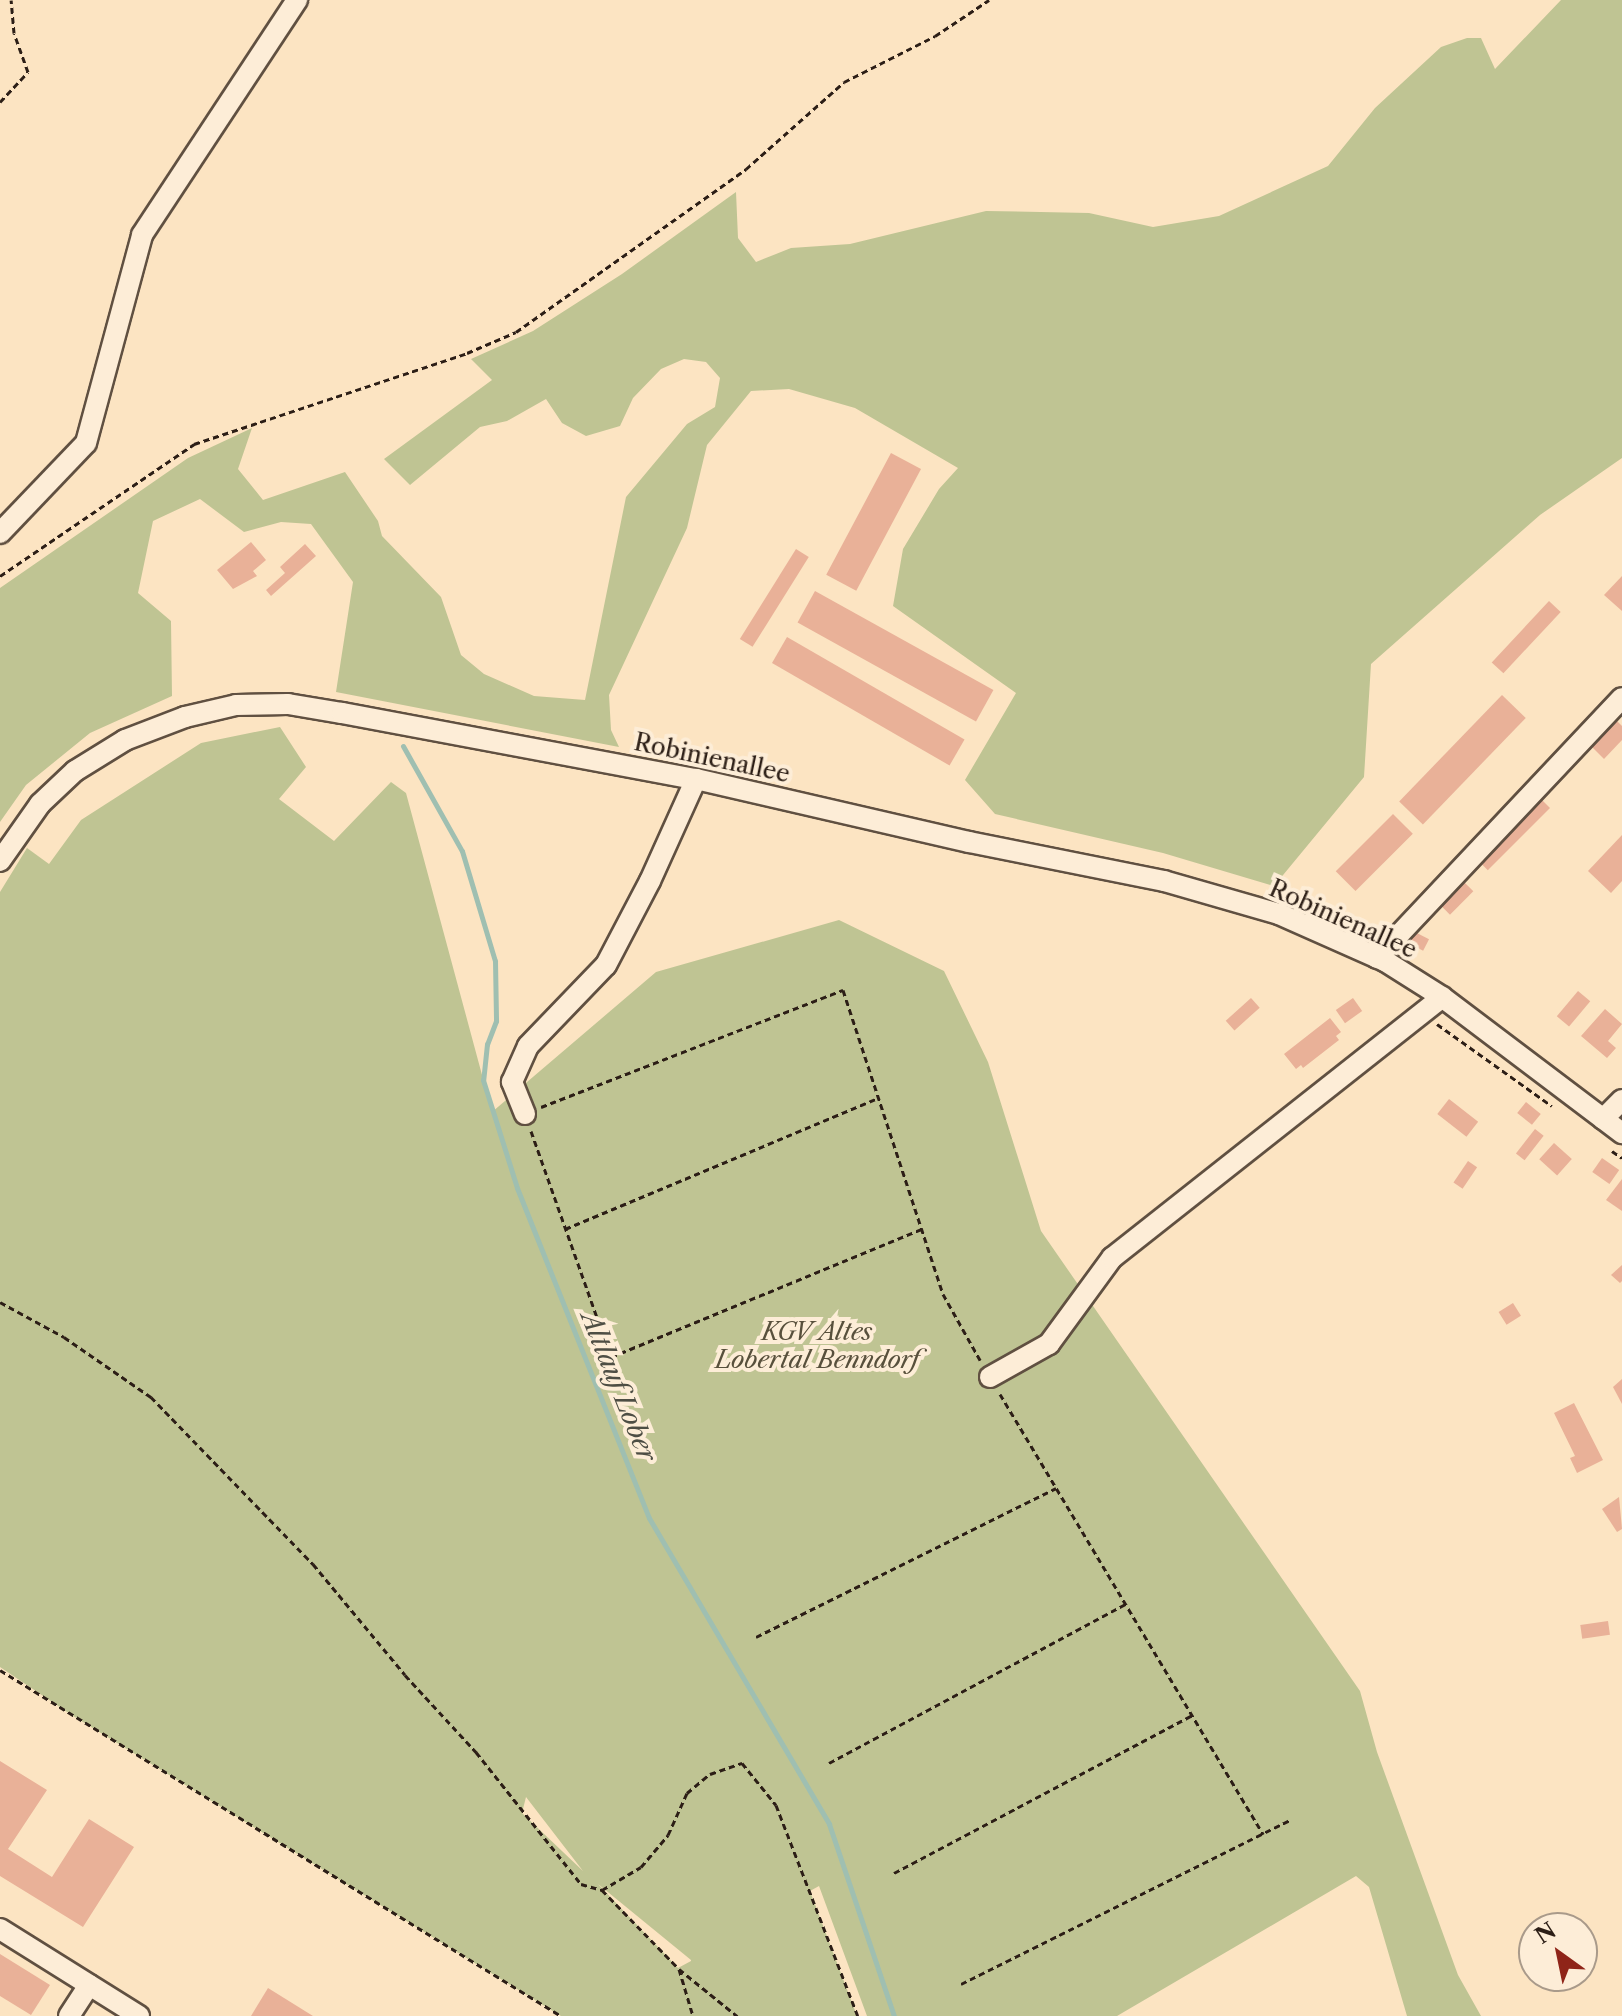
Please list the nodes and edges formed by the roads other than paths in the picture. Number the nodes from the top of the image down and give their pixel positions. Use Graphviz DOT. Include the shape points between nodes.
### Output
graph roads {
  1 [pos="297,0"];
  2 [pos="0,533"];
  3 [pos="1622,698"];
  4 [pos="696,779"];
  5 [pos="0,861"];
  6 [pos="1377,958"];
  7 [pos="1442,997"];
  8 [pos="1622,1100"];
  9 [pos="525,1114"];
  10 [pos="1603,1119"];
  11 [pos="1614,1140"];
  12 [pos="990,1377"];
  13 [pos="0,1929"];
  14 [pos="89,1985"];
  15 [pos="69,2016"];
  16 [pos="139,2016"];
  1 -- 2 [label="street" via="142,235 86,443"];
  3 -- 6 [label="street"];
  4 -- 5 [label="street, Robinienallee" via="288,704 236,705 125,740 75,771 40,804"];
  4 -- 6 [label="street, Robinienallee" via="1164,881 1279,914"];
  4 -- 9 [label="street" via="606,965 528,1046 512,1082"];
  6 -- 7 [label="street, Robinienallee"];
  7 -- 10 [label="street, Robinienallee"];
  7 -- 12 [label="street" via="1112,1258 1049,1344"];
  8 -- 10 [label="street"];
  10 -- 11 [label="street, Robinienallee"];
  13 -- 14 [label="street"];
  14 -- 15 [label="street"];
  14 -- 16 [label="street"];
}
